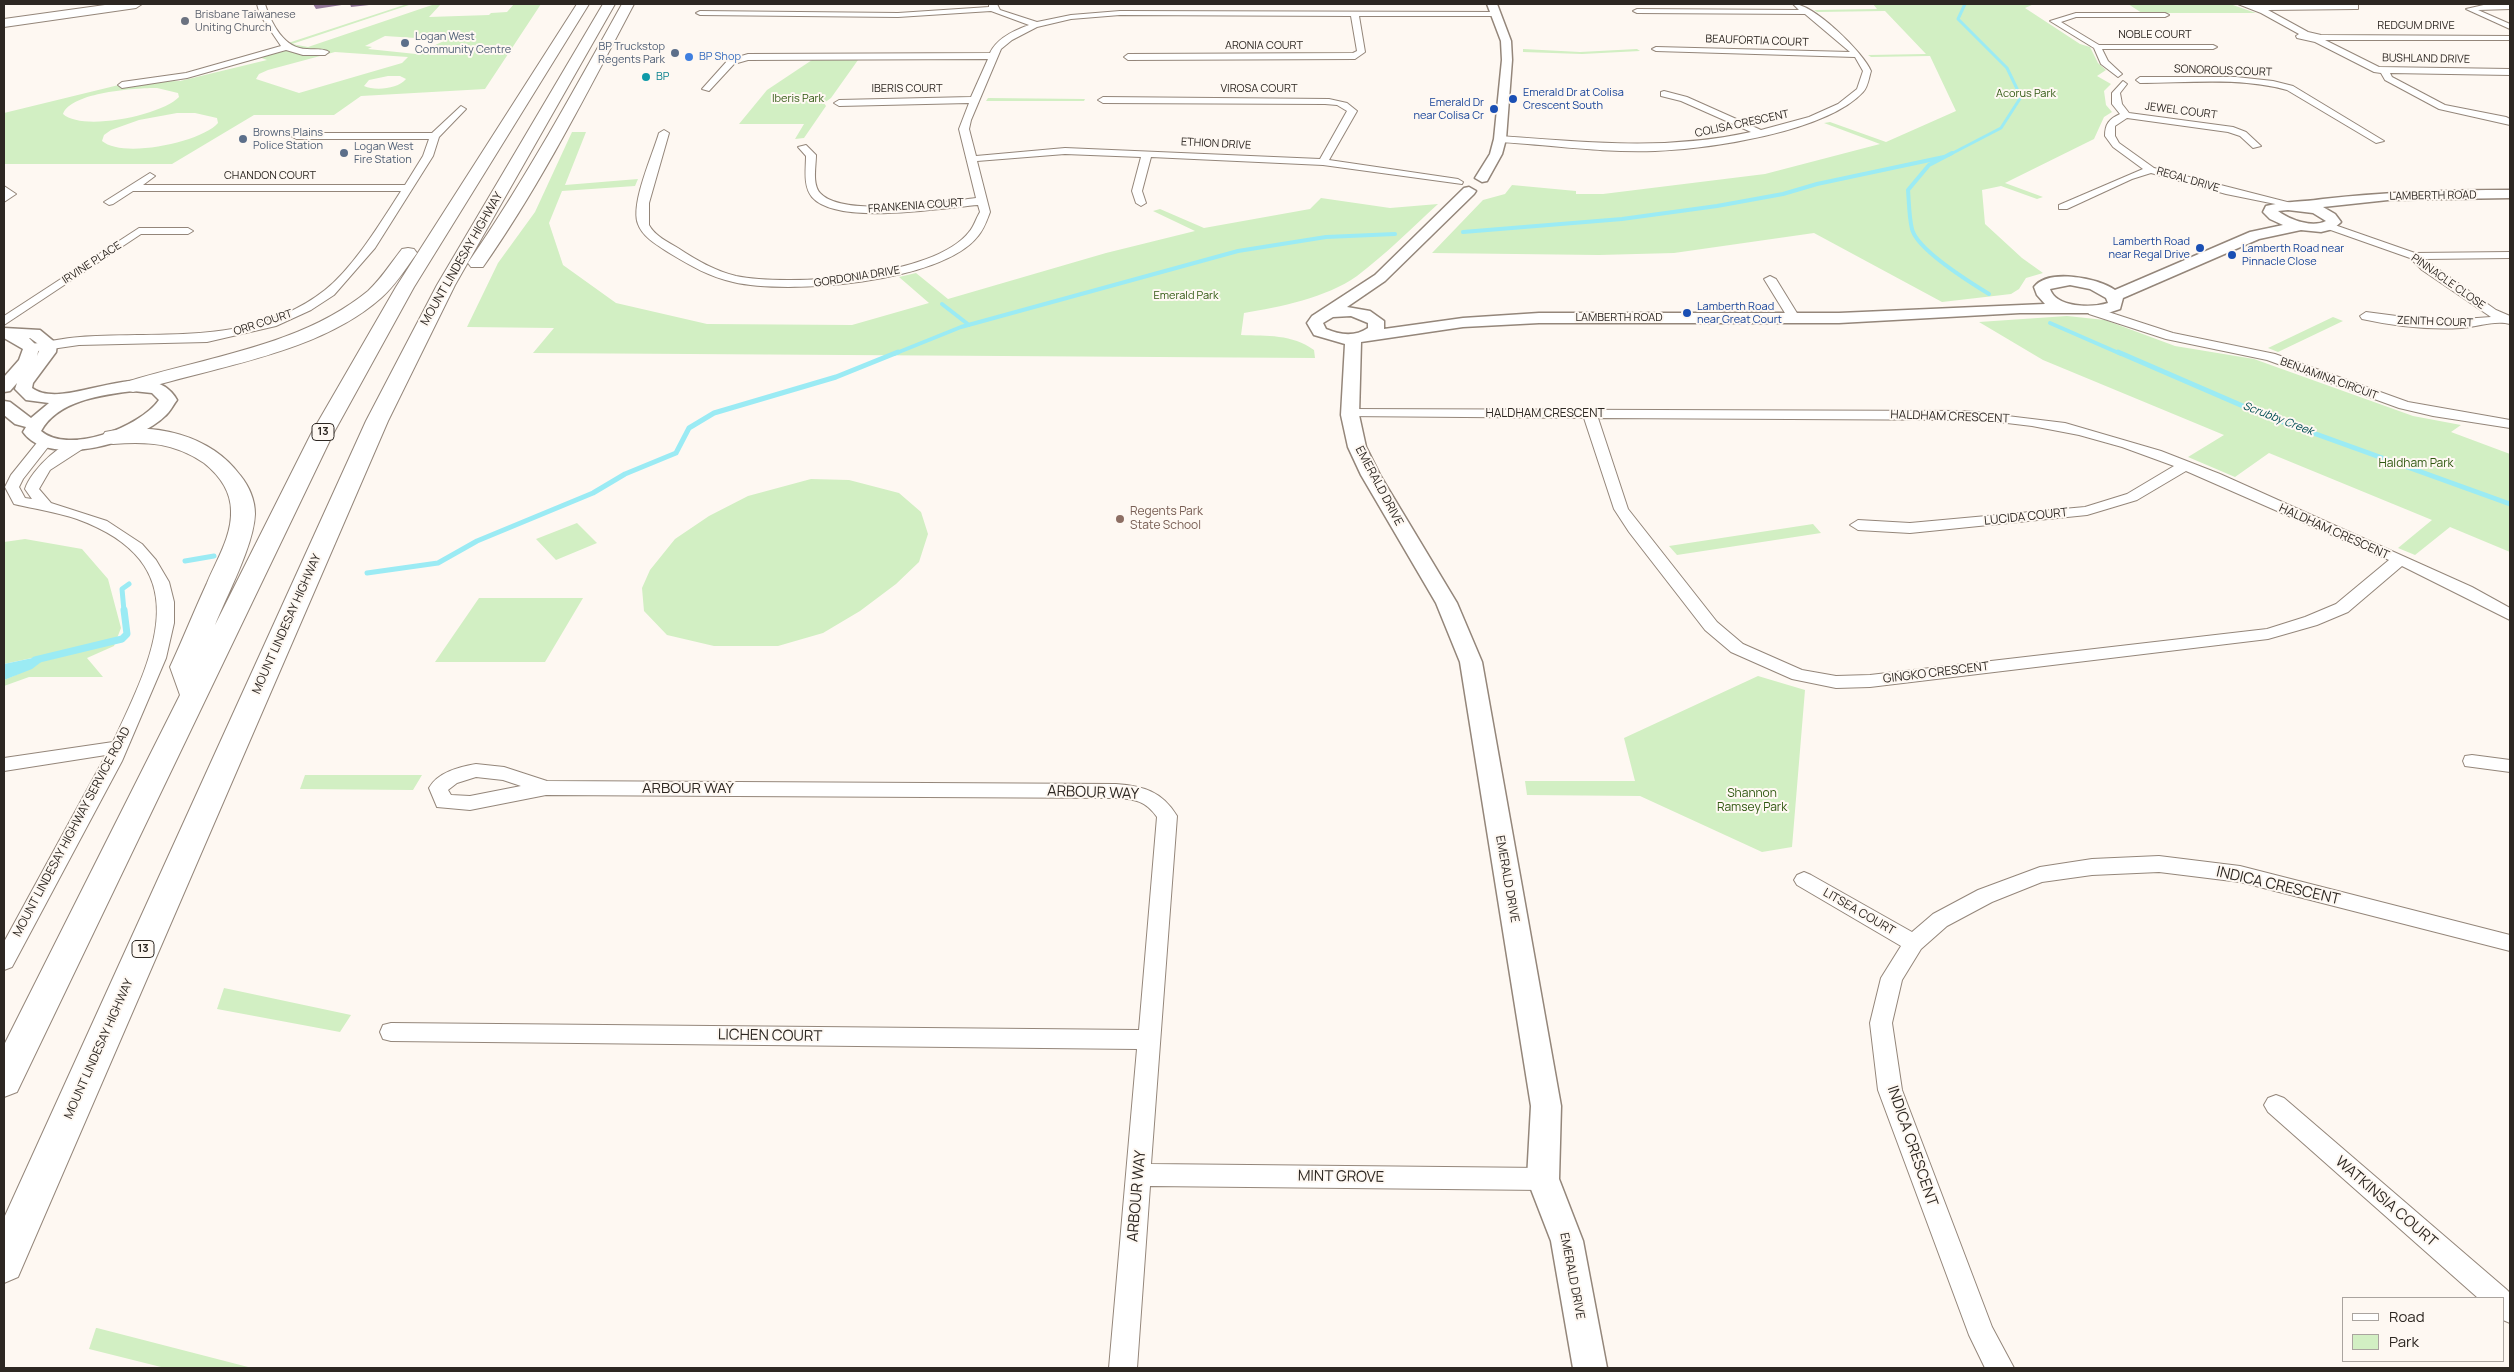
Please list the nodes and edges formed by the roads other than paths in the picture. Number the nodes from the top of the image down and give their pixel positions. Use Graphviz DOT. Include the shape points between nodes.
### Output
graph roads {
  1 [pos="110,4"];
  2 [pos="136,4"];
  3 [pos="261,4"];
  4 [pos="583,4"];
  5 [pos="609,4"];
  6 [pos="628,4"];
  7 [pos="1797,4"];
  8 [pos="2242,4"];
  9 [pos="993,6"];
  10 [pos="2355,7"];
  11 [pos="2510,7"];
  12 [pos="2255,8"];
  13 [pos="1494,9"];
  14 [pos="1637,11"];
  15 [pos="1806,12"];
  16 [pos="700,13"];
  17 [pos="1355,14"];
  18 [pos="2165,16"];
  19 [pos="4,19"];
  20 [pos="4,23"];
  21 [pos="1038,25"];
  22 [pos="2510,27"];
  23 [pos="2510,38"];
  24 [pos="2320,39"];
  25 [pos="2213,46"];
  26 [pos="286,47"];
  27 [pos="2096,47"];
  28 [pos="1656,49"];
  29 [pos="325,52"];
  30 [pos="1858,55"];
  31 [pos="992,56"];
  32 [pos="1128,57"];
  33 [pos="2385,71"];
  34 [pos="2510,72"];
  35 [pos="2115,79"];
  36 [pos="122,85"];
  37 [pos="706,89"];
  38 [pos="1664,94"];
  39 [pos="974,100"];
  40 [pos="1103,100"];
  41 [pos="840,103"];
  42 [pos="461,109"];
  43 [pos="2126,115"];
  44 [pos="2510,122"];
  45 [pos="1758,132"];
  46 [pos="664,133"];
  47 [pos="296,136"];
  48 [pos="435,136"];
  49 [pos="1500,139"];
  50 [pos="2379,142"];
  51 [pos="2256,146"];
  52 [pos="803,148"];
  53 [pos="1147,154"];
  54 [pos="972,159"];
  55 [pos="1323,162"];
  56 [pos="2151,170"];
  57 [pos="150,176"];
  58 [pos="1482,178"];
  59 [pos="472,180"];
  60 [pos="1495,183"];
  61 [pos="131,188"];
  62 [pos="408,188"];
  63 [pos="1470,188"];
  64 [pos="4,189"];
  65 [pos="2226,191"];
  66 [pos="2510,194"];
  67 [pos="4,199"];
  68 [pos="2355,200"];
  69 [pos="982,201"];
  70 [pos="109,202"];
  71 [pos="1141,203"];
  72 [pos="2296,206"];
  73 [pos="2063,207"];
  74 [pos="2273,215"];
  75 [pos="2329,221"];
  76 [pos="2303,226"];
  77 [pos="188,232"];
  78 [pos="2255,235"];
  79 [pos="2510,255"];
  80 [pos="2414,256"];
  81 [pos="2152,277"];
  82 [pos="1380,278"];
  83 [pos="1770,279"];
  84 [pos="2081,282"];
  85 [pos="2042,287"];
  86 [pos="2115,299"];
  87 [pos="1994,309"];
  88 [pos="2086,310"];
  89 [pos="1324,315"];
  90 [pos="1368,315"];
  91 [pos="2366,316"];
  92 [pos="1794,318"];
  93 [pos="2507,319"];
  94 [pos="1454,324"];
  95 [pos="5,329"];
  96 [pos="2149,329"];
  97 [pos="418,336"];
  98 [pos="1327,336"];
  99 [pos="1359,338"];
  100 [pos="49,344"];
  101 [pos="31,348"];
  102 [pos="133,386"];
  103 [pos="4,387"];
  104 [pos="78,397"];
  105 [pos="4,406"];
  106 [pos="1350,413"];
  107 [pos="1590,414"];
  108 [pos="34,424"];
  109 [pos="2510,424"];
  110 [pos="113,437"];
  111 [pos="45,442"];
  112 [pos="82,443"];
  113 [pos="2184,466"];
  114 [pos="46,505"];
  115 [pos="1858,525"];
  116 [pos="2399,560"];
  117 [pos="2510,615"];
  118 [pos="194,695"];
  119 [pos="119,747"];
  120 [pos="2472,761"];
  121 [pos="4,764"];
  122 [pos="2510,766"];
  123 [pos="546,788"];
  124 [pos="1804,880"];
  125 [pos="2510,943"];
  126 [pos="1914,944"];
  127 [pos="4,961"];
  128 [pos="391,1032"];
  129 [pos="1149,1040"];
  130 [pos="4,1081"];
  131 [pos="2276,1105"];
  132 [pos="1138,1175"];
  133 [pos="1543,1180"];
  134 [pos="4,1262"];
  135 [pos="2496,1297"];
  136 [pos="1123,1368"];
  137 [pos="1590,1368"];
  138 [pos="2000,1368"];
  1 -- 19 [label="main road"];
  2 -- 20 [label="main road"];
  3 -- 26 [label="street" via="265,16"];
  4 -- 59 [label="main road, 13"];
  5 -- 97 [label="main road, MOUNT LINDESAY HIGHWAY / 13"];
  6 -- 97 [label="main road" via="501,229 440,317"];
  7 -- 15 [label="street"];
  8 -- 12 [label="street, BUSHLAND DRIVE"];
  9 -- 16 [label="street" via="898,15"];
  9 -- 21 [label="street" via="1006,16"];
  10 -- 12 [label="street"];
  11 -- 22 [label="street" via="2470,9"];
  12 -- 24 [label="street, BUSHLAND DRIVE"];
  13 -- 17 [label="street"];
  13 -- 49 [label="street" via="1507,50"];
  14 -- 15 [label="street"];
  15 -- 30 [label="street"];
  17 -- 21 [label="street" via="1120,13"];
  17 -- 32 [label="street, ARONIA COURT" via="1361,52 1355,56"];
  18 -- 27 [label="street" via="2076,15 2054,21"];
  21 -- 31 [label="street" via="1004,41"];
  23 -- 24 [label="street, REDGUM DRIVE"];
  24 -- 33 [label="street, BUSHLAND DRIVE" via="2368,67"];
  25 -- 27 [label="street, NOBLE COURT"];
  26 -- 29 [label="street" via="303,52"];
  26 -- 36 [label="street" via="187,75"];
  27 -- 35 [label="street"];
  28 -- 30 [label="street, BEAUFORTIA COURT"];
  30 -- 45 [label="street, COLISA CRESCENT" via="1867,70 1866,78 1846,105 1816,119"];
  31 -- 37 [label="street" via="748,57 731,62"];
  31 -- 39 [label="street, GORDONIA DRIVE"];
  33 -- 34 [label="street, BUSHLAND DRIVE"];
  33 -- 44 [label="street" via="2388,78 2438,106 2497,116"];
  35 -- 43 [label="street" via="2117,104"];
  35 -- 50 [label="street, SONOROUS COURT" via="2278,84 2290,88"];
  38 -- 45 [label="street" via="1684,99"];
  39 -- 41 [label="street, IBERIS COURT"];
  39 -- 54 [label="street, GORDONIA DRIVE" via="964,129"];
  40 -- 55 [label="street, VIROSA COURT" via="1325,101 1348,106 1352,111"];
  42 -- 48 [label="street, ORR COURT"];
  43 -- 51 [label="street, JEWEL COURT" via="2230,129 2243,134"];
  43 -- 56 [label="street, REGAL DRIVE" via="2110,126 2110,136 2116,145"];
  45 -- 49 [label="street, COLISA CRESCENT" via="1709,144 1653,148"];
  46 -- 69 [label="street, GORDONIA DRIVE" via="641,208 642,222 649,234 698,267 746,281 806,285 837,282 926,263 965,244 978,232 985,212"];
  47 -- 48 [label="street"];
  48 -- 62 [label="street, ORR COURT" via="428,156"];
  49 -- 58 [label="street" via="1496,154"];
  52 -- 69 [label="street, FRANKENIA COURT" via="811,155 815,195 823,202 838,207 879,210"];
  53 -- 54 [label="street, ETHION DRIVE" via="1065,151"];
  53 -- 55 [label="street, ETHION DRIVE"];
  53 -- 71 [label="street" via="1137,191"];
  54 -- 69 [label="street, GORDONIA DRIVE"];
  55 -- 63 [label="street, ETHION DRIVE"];
  56 -- 65 [label="street, REGAL DRIVE"];
  56 -- 73 [label="street" via="2131,174 2088,198"];
  57 -- 61 [label="street"];
  58 -- 60 [label="street"];
  58 -- 63 [label="street" via="1465,178"];
  59 -- 102 [label="main road" via="450,196 375,294 349,313 286,341"];
  59 -- 118 [label="main road, 13" via="405,287 322,434"];
  61 -- 62 [label="street, CHANDON COURT"];
  61 -- 70 [label="street"];
  62 -- 100 [label="street, ORR COURT" via="371,246 340,282 320,300 293,314 250,329 207,338 88,340"];
  63 -- 82 [label="street, EMERALD DRIVE"];
  64 -- 67 [label="street" via="11,194"];
  65 -- 72 [label="street, REGAL DRIVE"];
  65 -- 74 [label="street, REGAL DRIVE"];
  66 -- 68 [label="street, LAMBERTH ROAD"];
  68 -- 72 [label="street, LAMBERTH ROAD"];
  68 -- 75 [label="street, LAMBERTH ROAD" via="2338,208"];
  72 -- 74 [label="street, LAMBERTH ROAD" via="2275,207"];
  72 -- 75 [label="street"];
  74 -- 76 [label="street, LAMBERTH ROAD"];
  74 -- 78 [label="street, LAMBERTH ROAD"];
  75 -- 76 [label="street, LAMBERTH ROAD"];
  75 -- 80 [label="street, PINNACLE CLOSE"];
  76 -- 78 [label="street, LAMBERTH ROAD"];
  77 -- 95 [label="street, IRVINE PLACE" via="139,231"];
  78 -- 81 [label="street, LAMBERTH ROAD"];
  79 -- 80 [label="street"];
  80 -- 93 [label="street, PINNACLE CLOSE" via="2426,268"];
  81 -- 84 [label="street, LAMBERTH ROAD"];
  81 -- 86 [label="street, LAMBERTH ROAD"];
  82 -- 89 [label="street, EMERALD DRIVE"];
  82 -- 90 [label="street, EMERALD DRIVE"];
  83 -- 92 [label="street"];
  84 -- 85 [label="street, LAMBERTH ROAD" via="2052,282"];
  84 -- 86 [label="street, LAMBERTH ROAD" via="2101,288"];
  85 -- 87 [label="street, LAMBERTH ROAD" via="2029,300"];
  85 -- 88 [label="street" via="2044,296 2050,300"];
  86 -- 88 [label="street, LAMBERTH ROAD" via="2110,309"];
  86 -- 96 [label="street, BENJAMINA CIRCUIT" via="2128,315"];
  87 -- 88 [label="street, LAMBERTH ROAD"];
  87 -- 92 [label="street, LAMBERTH ROAD" via="1893,317"];
  88 -- 96 [label="street, BENJAMINA CIRCUIT"];
  89 -- 90 [label="street" via="1347,311"];
  89 -- 98 [label="street, EMERALD DRIVE" via="1318,318 1316,328"];
  90 -- 94 [label="street, LAMBERTH ROAD" via="1406,322"];
  90 -- 99 [label="street, EMERALD DRIVE" via="1376,321 1376,330"];
  91 -- 93 [label="street, ZENITH COURT" via="2402,323 2485,323"];
  92 -- 94 [label="street, LAMBERTH ROAD" via="1550,318"];
  94 -- 99 [label="street, LAMBERTH ROAD"];
  95 -- 100 [label="street" via="34,333"];
  95 -- 101 [label="street"];
  96 -- 109 [label="street, BENJAMINA CIRCUIT" via="2270,357 2404,406"];
  97 -- 134 [label="main road, MOUNT LINDESAY HIGHWAY / 13" via="354,473"];
  98 -- 99 [label="street"];
  98 -- 106 [label="street, EMERALD DRIVE" via="1339,351 1340,387"];
  99 -- 106 [label="street, EMERALD DRIVE"];
  100 -- 101 [label="street, ORR COURT"];
  100 -- 104 [label="street" via="48,352 23,389 44,398"];
  101 -- 103 [label="street" via="27,361"];
  102 -- 104 [label="street"];
  102 -- 110 [label="street" via="159,389 166,394 166,407 146,423"];
  104 -- 108 [label="street" via="50,410"];
  105 -- 108 [label="street" via="21,420"];
  106 -- 107 [label="street, HALDHAM CRESCENT"];
  106 -- 133 [label="street, EMERALD DRIVE" via="1352,435 1363,462 1450,608 1471,662 1546,1106"];
  107 -- 113 [label="street, HALDHAM CRESCENT" via="1966,415 2007,418 2097,435"];
  107 -- 116 [label="street, GINGKO CRESCENT" via="1621,509 1711,626 1737,648 1771,665 1808,677 1836,682 1870,681 2268,634 2342,608"];
  108 -- 111 [label="street" via="32,432 35,438"];
  110 -- 112 [label="street"];
  110 -- 118 [label="main road" via="164,437 196,449 227,472 240,499 243,511 234,548 184,667"];
  111 -- 112 [label="street"];
  111 -- 114 [label="street, MOUNT LINDESAY HIGHWAY SERVICE ROAD" via="12,487 20,501"];
  112 -- 114 [label="street" via="49,462 34,480 32,489"];
  113 -- 115 [label="street, LUCIDA COURT" via="2132,497 2087,511 1910,528"];
  113 -- 116 [label="street, HALDHAM CRESCENT"];
  114 -- 119 [label="street, MOUNT LINDESAY HIGHWAY SERVICE ROAD" via="103,525 126,538 144,552 161,583 166,624 162,642"];
  116 -- 117 [label="street, HALDHAM CRESCENT" via="2446,580"];
  118 -- 130 [label="main road, 13"];
  119 -- 121 [label="street"];
  119 -- 127 [label="street, MOUNT LINDESAY HIGHWAY SERVICE ROAD"];
  120 -- 122 [label="street"];
  123 -- 129 [label="street, ARBOUR WAY" via="1144,793 1157,800 1167,816"];
  124 -- 126 [label="street, LITSEA COURT"];
  125 -- 126 [label="street, INDICA CRESCENT" via="2240,874 2159,864 2092,867 2040,875 1985,896 1940,920"];
  126 -- 138 [label="street, INDICA CRESCENT" via="1892,978 1881,1023 1890,1090 1982,1335"];
  128 -- 129 [label="street, LICHEN COURT"];
  129 -- 132 [label="street, ARBOUR WAY"];
  131 -- 135 [label="street, WATKINSIA COURT"];
  132 -- 133 [label="street, MINT GROVE"];
  132 -- 136 [label="street, ARBOUR WAY"];
  133 -- 137 [label="street, EMERALD DRIVE" via="1567,1241"];
}
